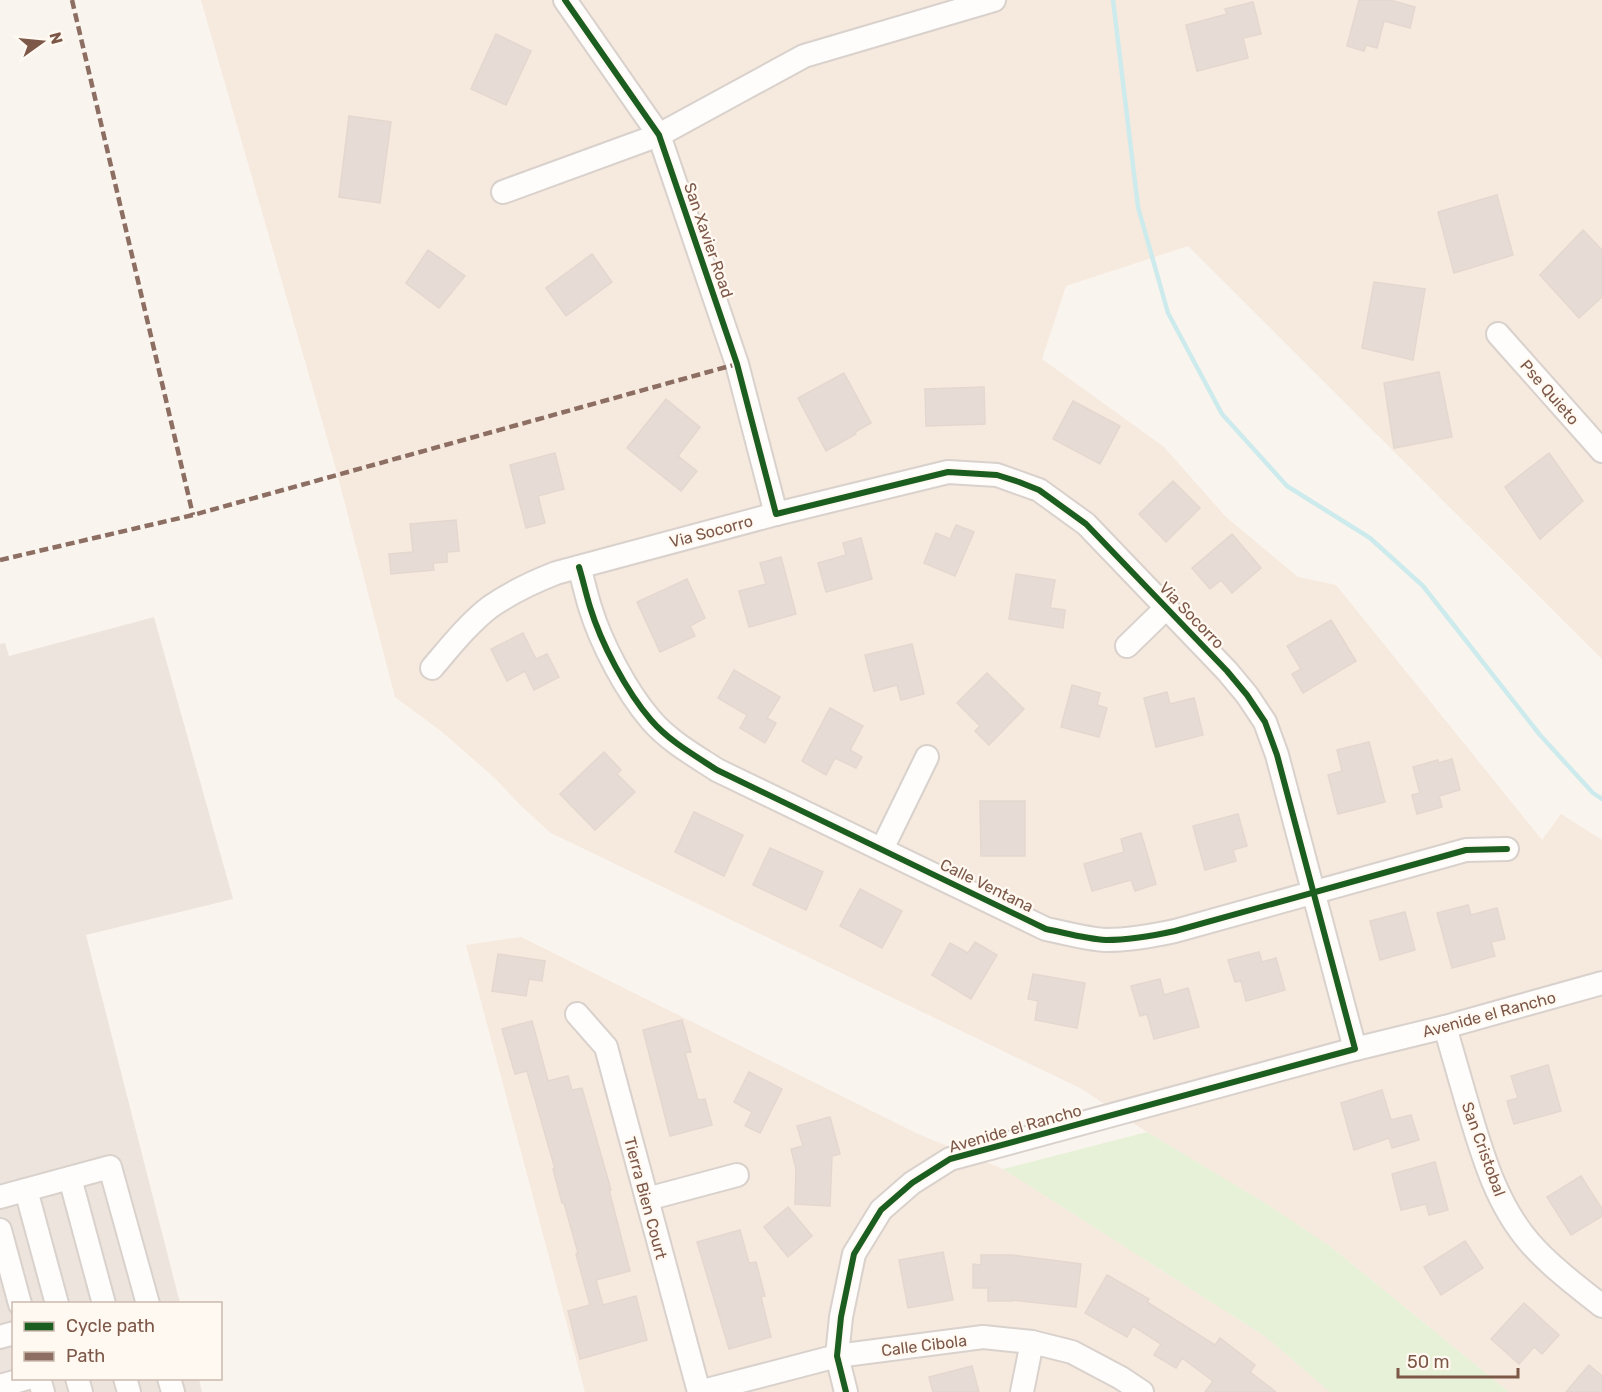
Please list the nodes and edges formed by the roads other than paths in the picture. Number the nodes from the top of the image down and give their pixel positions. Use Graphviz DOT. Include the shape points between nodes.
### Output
graph roads {
  1 [pos="565,0"];
  2 [pos="993,0"];
  3 [pos="659,135"];
  4 [pos="503,192"];
  5 [pos="1498,334"];
  6 [pos="1602,451"];
  7 [pos="776,514"];
  8 [pos="579,567"];
  9 [pos="1166,608"];
  10 [pos="1127,646"];
  11 [pos="432,668"];
  12 [pos="927,757"];
  13 [pos="882,849"];
  14 [pos="1507,849"];
  15 [pos="1313,893"];
  16 [pos="1602,982"];
  17 [pos="576,1014"];
  18 [pos="1445,1027"];
  19 [pos="1355,1049"];
  20 [pos="737,1174"];
  21 [pos="70,1178"];
  22 [pos="26,1190"];
  23 [pos="0,1197"];
  24 [pos="646,1199"];
  25 [pos="0,1230"];
  26 [pos="19,1302"];
  27 [pos="56,1302"];
  28 [pos="103,1302"];
  29 [pos="147,1302"];
  30 [pos="1602,1306"];
  31 [pos="1032,1342"];
  32 [pos="837,1356"];
  33 [pos="21,1380"];
  34 [pos="0,1386"];
  35 [pos="699,1392"];
  36 [pos="846,1392"];
  37 [pos="1022,1392"];
  38 [pos="1142,1392"];
  1 -- 3 [label="street, San Xavier Road"];
  2 -- 3 [label="street" via="804,56"];
  3 -- 4 [label="street"];
  3 -- 7 [label="street, San Xavier Road" via="737,364"];
  5 -- 6 [label="street, Pse Quieto"];
  7 -- 8 [label="street, Via Socorro"];
  7 -- 9 [label="street, Via Socorro" via="948,471 997,475 1039,490 1086,524"];
  8 -- 11 [label="street, Via Socorro" via="531,583 491,607"];
  8 -- 13 [label="street, Calle Ventana" via="607,648 651,720 685,750 717,770"];
  9 -- 10 [label="street"];
  9 -- 15 [label="street, Via Socorro" via="1227,671 1265,722"];
  12 -- 13 [label="street"];
  13 -- 15 [label="street, Calle Ventana" via="1046,928 1105,940 1175,931"];
  14 -- 15 [label="street, Calle Ventana" via="1466,850"];
  15 -- 19 [label="street, Via Socorro"];
  16 -- 18 [label="street, Avenide el Rancho"];
  17 -- 24 [label="street, Tierra Bien Court" via="606,1047"];
  18 -- 19 [label="street, Avenide el Rancho"];
  18 -- 30 [label="street, San Cristobal" via="1480,1149 1507,1211 1530,1243"];
  19 -- 32 [label="street, Avenide el Rancho" via="950,1159 912,1183 881,1210 854,1254"];
  20 -- 24 [label="street"];
  21 -- 22 [label="street"];
  21 -- 28 [label="street"];
  21 -- 29 [label="street" via="110,1167"];
  22 -- 23 [label="street"];
  22 -- 27 [label="street"];
  24 -- 35 [label="street, Tierra Bien Court"];
  25 -- 26 [label="street"];
  31 -- 32 [label="street, Calle Cibola" via="983,1337"];
  31 -- 37 [label="street"];
  31 -- 38 [label="street, Calle Cibola" via="1072,1352"];
  32 -- 35 [label="street, Calle Cibola"];
  32 -- 36 [label="street, Avenide el Rancho"];
  33 -- 34 [label="street"];
}
